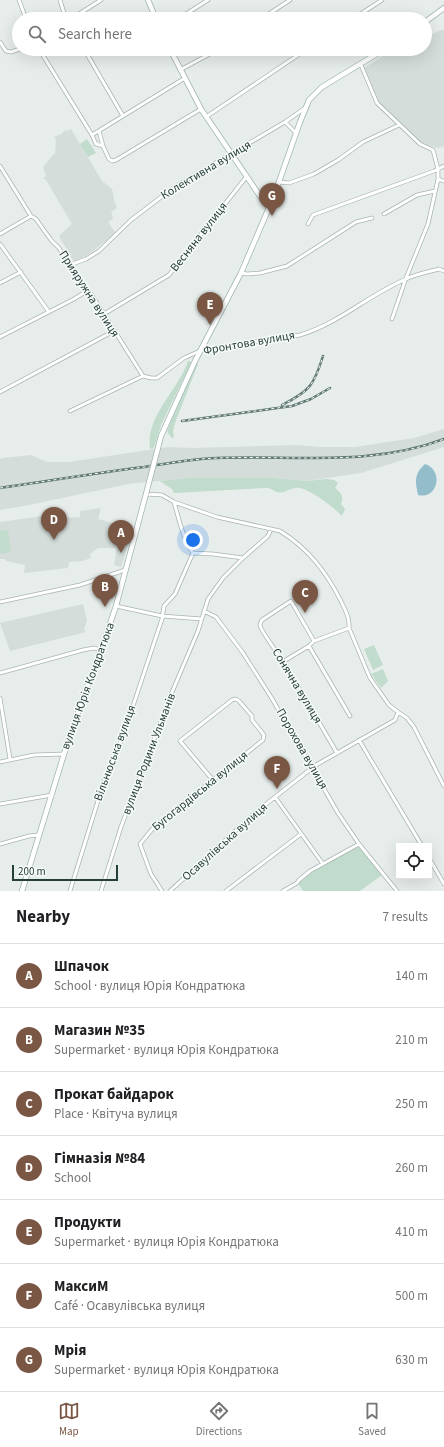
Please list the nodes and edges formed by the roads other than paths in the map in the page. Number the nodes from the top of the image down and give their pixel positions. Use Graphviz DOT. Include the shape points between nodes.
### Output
graph roads {
  1 [pos="19,0"];
  2 [pos="60,0"];
  3 [pos="101,0"];
  4 [pos="148,0"];
  5 [pos="208,0"];
  6 [pos="290,0"];
  7 [pos="382,0"];
  8 [pos="444,8"];
  9 [pos="23,12"];
  10 [pos="64,12"];
  11 [pos="82,12"];
  12 [pos="153,12"];
  13 [pos="189,12"];
  14 [pos="272,12"];
  15 [pos="364,12"];
  16 [pos="432,17"];
  17 [pos="0,42"];
  18 [pos="12,52"];
  19 [pos="43,56"];
  20 [pos="88,56"];
  21 [pos="173,56"];
  22 [pos="206,56"];
  23 [pos="297,56"];
  24 [pos="373,56"];
  25 [pos="360,64"];
  26 [pos="180,70"];
  27 [pos="184,78"];
  28 [pos="306,107"];
  29 [pos="201,109"];
  30 [pos="123,116"];
  31 [pos="206,117"];
  32 [pos="285,122"];
  33 [pos="399,125"];
  34 [pos="99,131"];
  35 [pos="296,133"];
  36 [pos="92,135"];
  37 [pos="103,146"];
  38 [pos="231,154"];
  39 [pos="0,166"];
  40 [pos="444,166"];
  41 [pos="438,169"];
  42 [pos="247,176"];
  43 [pos="438,178"];
  44 [pos="444,181"];
  45 [pos="279,182"];
  46 [pos="435,191"];
  47 [pos="270,204"];
  48 [pos="384,214"];
  49 [pos="31,216"];
  50 [pos="372,218"];
  51 [pos="308,224"];
  52 [pos="0,234"];
  53 [pos="0,244"];
  54 [pos="70,265"];
  55 [pos="444,271"];
  56 [pos="21,272"];
  57 [pos="240,273"];
  58 [pos="406,278"];
  59 [pos="0,283"];
  60 [pos="87,291"];
  61 [pos="49,312"];
  62 [pos="104,314"];
  63 [pos="392,319"];
  64 [pos="114,331"];
  65 [pos="0,337"];
  66 [pos="202,350"];
  67 [pos="143,376"];
  68 [pos="0,392"];
  69 [pos="70,411"];
  70 [pos="146,494"];
  71 [pos="174,502"];
  72 [pos="271,529"];
  73 [pos="193,553"];
  74 [pos="242,558"];
  75 [pos="125,570"];
  76 [pos="0,602"];
  77 [pos="116,606"];
  78 [pos="204,612"];
  79 [pos="162,616"];
  80 [pos="202,619"];
  81 [pos="349,628"];
  82 [pos="314,641"];
  83 [pos="309,646"];
  84 [pos="102,650"];
  85 [pos="284,661"];
  86 [pos="0,673"];
  87 [pos="0,698"];
  88 [pos="398,712"];
  89 [pos="350,716"];
  90 [pos="359,740"];
  91 [pos="337,753"];
  92 [pos="64,754"];
  93 [pos="10,759"];
  94 [pos="0,762"];
  95 [pos="313,768"];
  96 [pos="212,780"];
  97 [pos="444,786"];
  98 [pos="52,795"];
  99 [pos="275,797"];
  100 [pos="0,804"];
  101 [pos="301,834"];
  102 [pos="39,835"];
  103 [pos="420,843"];
  104 [pos="0,844"];
  105 [pos="359,844"];
  106 [pos="432,863"];
  107 [pos="323,864"];
  108 [pos="444,884"];
  109 [pos="22,891"];
  110 [pos="70,891"];
  111 [pos="101,891"];
  112 [pos="162,891"];
  113 [pos="170,891"];
  114 [pos="226,891"];
  115 [pos="283,891"];
  116 [pos="397,891"];
  1 -- 9 [label="street"];
  2 -- 10 [label="street"];
  3 -- 11 [label="street"];
  4 -- 12 [label="street"];
  5 -- 13 [label="street"];
  6 -- 14 [label="street"];
  7 -- 15 [label="street"];
  8 -- 16 [label="street"];
  17 -- 18 [label="street" via="6,51"];
  19 -- 36 [label="street"];
  20 -- 30 [label="street"];
  21 -- 26 [label="street"];
  22 -- 26 [label="street"];
  23 -- 31 [label="street"];
  24 -- 25 [label="street, вулиця Юрія Кондратюка"];
  25 -- 28 [label="street, вулиця Юрія Кондратюка" via="322,87"];
  25 -- 33 [label="street" via="377,103"];
  26 -- 27 [label="street"];
  27 -- 29 [label="street"];
  27 -- 30 [label="street"];
  28 -- 32 [label="street, Колективна вулиця"];
  28 -- 35 [label="street, вулиця Юрія Кондратюка"];
  29 -- 31 [label="street"];
  29 -- 37 [label="street" via="116,160 109,159"];
  30 -- 34 [label="street"];
  31 -- 38 [label="street"];
  32 -- 35 [label="street"];
  32 -- 38 [label="street, Колективна вулиця"];
  33 -- 41 [label="street" via="420,144 433,150"];
  33 -- 45 [label="street" via="363,142 314,174 289,183"];
  34 -- 36 [label="street"];
  34 -- 37 [label="street"];
  35 -- 45 [label="street, вулиця Юрія Кондратюка"];
  36 -- 37 [label="street" via="96,144"];
  38 -- 42 [label="street"];
  38 -- 54 [label="street, Колективна вулиця" via="173,188 131,220 99,250 86,259"];
  39 -- 49 [label="street, Прияружна вулиця"];
  40 -- 41 [label="street"];
  41 -- 43 [label="street"];
  41 -- 51 [label="street" via="313,215"];
  42 -- 47 [label="street" via="262,199"];
  42 -- 62 [label="street, Весняна вулиця" via="169,275"];
  43 -- 44 [label="street"];
  43 -- 46 [label="street"];
  45 -- 47 [label="street, вулиця Юрія Кондратюка"];
  46 -- 48 [label="street" via="417,195"];
  46 -- 58 [label="street" via="428,224"];
  47 -- 57 [label="street, вулиця Юрія Кондратюка"];
  49 -- 52 [label="street"];
  49 -- 54 [label="street, Прияружна вулиця" via="36,219"];
  50 -- 57 [label="street" via="356,222 287,266 260,273"];
  53 -- 56 [label="street"];
  54 -- 60 [label="street, Прияружна вулиця"];
  55 -- 58 [label="street, Фронтова вулиця" via="439,269"];
  56 -- 59 [label="street"];
  56 -- 61 [label="street"];
  57 -- 66 [label="street, вулиця Юрія Кондратюка"];
  58 -- 63 [label="street"];
  58 -- 66 [label="street, Фронтова вулиця" via="334,321 300,335"];
  60 -- 61 [label="street"];
  60 -- 62 [label="street, Прияружна вулиця"];
  61 -- 65 [label="street"];
  62 -- 64 [label="street, Прияружна вулиця"];
  64 -- 67 [label="street, Прияружна вулиця"];
  64 -- 68 [label="street"];
  66 -- 67 [label="street, Фронтова вулиця" via="184,358 157,378"];
  66 -- 70 [label="street, вулиця Юрія Кондратюка, bridge" via="161,436"];
  67 -- 69 [label="street, Фронтова вулиця"];
  70 -- 71 [label="street" via="162,495"];
  70 -- 75 [label="street, вулиця Юрія Кондратюка"];
  71 -- 72 [label="street" via="216,517"];
  71 -- 73 [label="street"];
  72 -- 74 [label="street, вулиця Родини Ульманів" via="268,536"];
  72 -- 81 [label="street" via="289,536 324,570 346,612 350,622"];
  73 -- 74 [label="street"];
  73 -- 79 [label="street, Вільнюська вулиця" via="175,594 164,606"];
  74 -- 78 [label="street, вулиця Родини Ульманів" via="208,599"];
  75 -- 76 [label="street" via="80,585"];
  75 -- 77 [label="street, вулиця Юрія Кондратюка"];
  77 -- 79 [label="street"];
  77 -- 84 [label="street, вулиця Юрія Кондратюка"];
  78 -- 80 [label="street, вулиця Родини Ульманів"];
  78 -- 95 [label="street, Порохова вулиця" via="216,617 243,653"];
  79 -- 80 [label="street"];
  79 -- 110 [label="street, Вільнюська вулиця" via="113,763 102,784"];
  80 -- 111 [label="street, вулиця Родини Ульманів" via="121,827"];
  81 -- 82 [label="street"];
  81 -- 88 [label="street" via="370,678 389,705"];
  82 -- 83 [label="street"];
  82 -- 85 [label="street, Сонячна вулиця" via="291,601 262,620 260,627"];
  83 -- 85 [label="street"];
  83 -- 89 [label="street"];
  84 -- 86 [label="street" via="83,650"];
  84 -- 92 [label="street, вулиця Юрія Кондратюка"];
  85 -- 91 [label="street, Сонячна вулиця"];
  87 -- 93 [label="street"];
  88 -- 90 [label="street, Осавулівська вулиця" via="395,720"];
  88 -- 97 [label="street" via="408,718 414,727"];
  90 -- 91 [label="street, Осавулівська вулиця"];
  90 -- 103 [label="street"];
  91 -- 95 [label="street, Осавулівська вулиця"];
  92 -- 93 [label="street"];
  92 -- 98 [label="street, вулиця Юрія Кондратюка"];
  93 -- 94 [label="street"];
  95 -- 99 [label="street, Осавулівська вулиця"];
  95 -- 105 [label="street, Порохова вулиця"];
  96 -- 96 [label="street, Бугогардівська вулиця" via="263,740 264,735 252,720 252,716 236,699 180,741"];
  96 -- 112 [label="street, Бугогардівська вулиця" via="154,827 140,844 151,874"];
  98 -- 100 [label="street"];
  98 -- 102 [label="street, вулиця Юрія Кондратюка"];
  99 -- 101 [label="street"];
  99 -- 113 [label="street, Осавулівська вулиця"];
  101 -- 107 [label="street"];
  101 -- 114 [label="street"];
  102 -- 104 [label="street"];
  102 -- 109 [label="street, вулиця Юрія Кондратюка"];
  105 -- 107 [label="street"];
  105 -- 116 [label="street, Порохова вулиця"];
  106 -- 108 [label="street"];
  107 -- 115 [label="street"];
}
